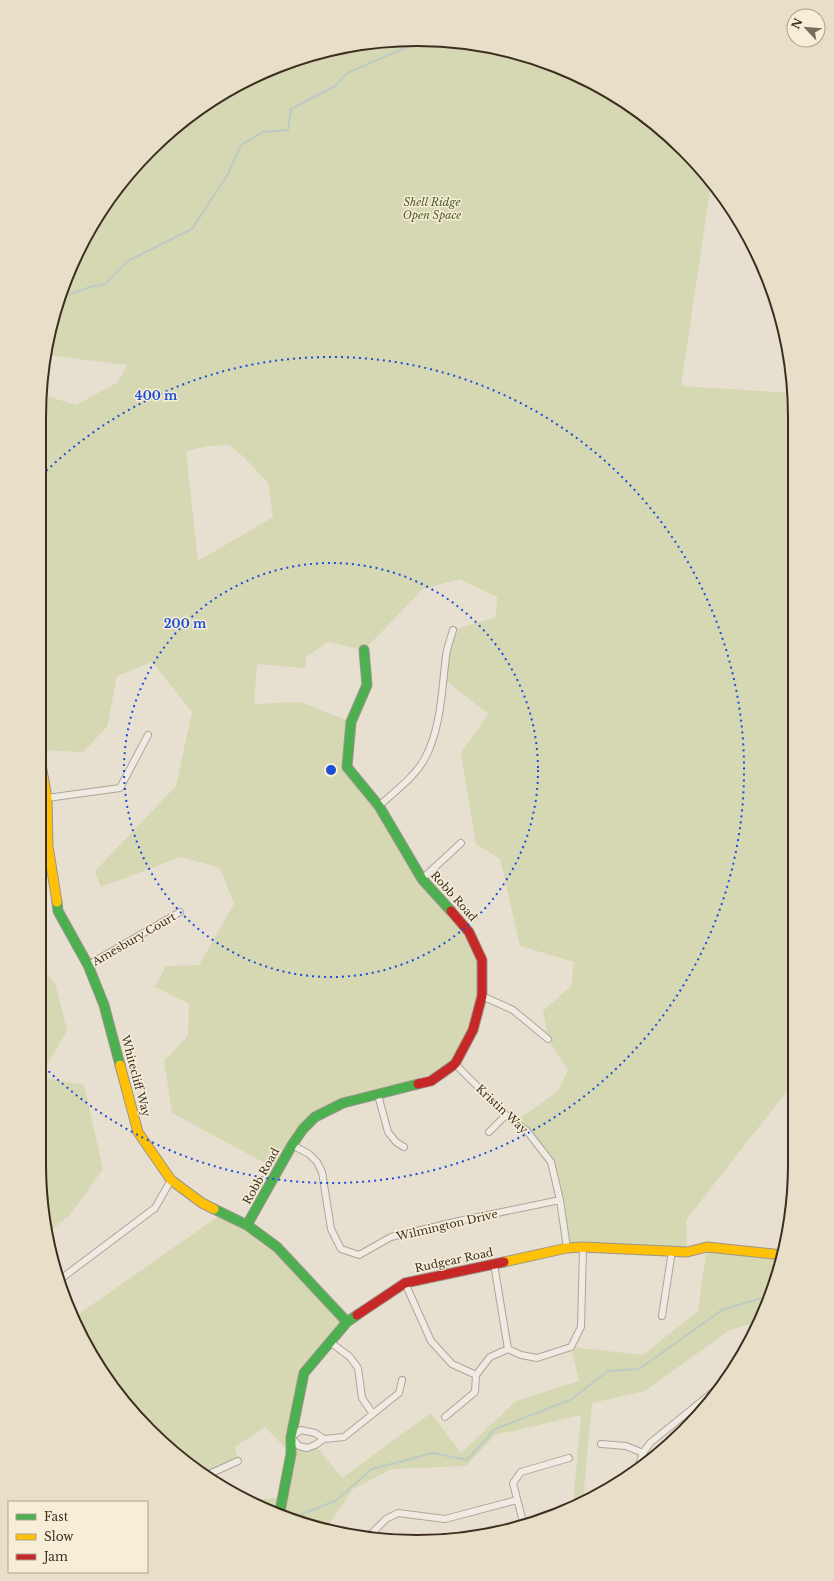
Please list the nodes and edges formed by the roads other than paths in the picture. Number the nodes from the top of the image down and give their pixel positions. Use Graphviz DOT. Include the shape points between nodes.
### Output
graph roads {
  1 [pos="454,630"];
  2 [pos="364,650"];
  3 [pos="148,735"];
  4 [pos="46,792"];
  5 [pos="47,798"];
  6 [pos="379,806"];
  7 [pos="46,814"];
  8 [pos="461,843"];
  9 [pos="46,856"];
  10 [pos="422,879"];
  11 [pos="180,912"];
  12 [pos="88,965"];
  13 [pos="482,996"];
  14 [pos="548,1040"];
  15 [pos="455,1064"];
  16 [pos="378,1095"];
  17 [pos="506,1115"];
  18 [pos="489,1132"];
  19 [pos="292,1145"];
  20 [pos="404,1147"];
  21 [pos="172,1180"];
  22 [pos="560,1200"];
  23 [pos="247,1224"];
  24 [pos="584,1247"];
  25 [pos="567,1248"];
  26 [pos="672,1251"];
  27 [pos="776,1254"];
  28 [pos="494,1264"];
  29 [pos="64,1276"];
  30 [pos="405,1283"];
  31 [pos="662,1316"];
  32 [pos="347,1322"];
  33 [pos="330,1342"];
  34 [pos="508,1349"];
  35 [pos="476,1375"];
  36 [pos="402,1380"];
  37 [pos="703,1400"];
  38 [pos="373,1414"];
  39 [pos="445,1417"];
  40 [pos="291,1437"];
  41 [pos="324,1439"];
  42 [pos="602,1444"];
  43 [pos="643,1453"];
  44 [pos="569,1458"];
  45 [pos="238,1460"];
  46 [pos="641,1460"];
  47 [pos="212,1473"];
  48 [pos="517,1500"];
  49 [pos="280,1509"];
  50 [pos="522,1519"];
  51 [pos="373,1532"];
  1 -- 6 [label="street" via="446,655 440,708 425,758 413,774"];
  2 -- 6 [label="street, Robb Road" via="367,685 351,722 347,767"];
  3 -- 5 [label="street" via="120,788"];
  4 -- 5 [label="street, Whitecliff Way"];
  5 -- 7 [label="street, Whitecliff Way"];
  6 -- 10 [label="street, Robb Road"];
  8 -- 10 [label="street"];
  9 -- 12 [label="street, Whitecliff Way" via="58,911"];
  10 -- 13 [label="street, Robb Road" via="469,932 482,960"];
  11 -- 12 [label="street, Amesbury Court"];
  12 -- 21 [label="street, Whitecliff Way" via="104,1005 138,1132"];
  13 -- 14 [label="street" via="513,1010"];
  13 -- 15 [label="street, Robb Road" via="474,1030"];
  15 -- 16 [label="street, Robb Road" via="431,1081"];
  15 -- 17 [label="street, Kristin Way"];
  16 -- 19 [label="street, Robb Road" via="343,1103 315,1117"];
  16 -- 20 [label="street" via="388,1132"];
  17 -- 18 [label="street"];
  17 -- 22 [label="street, Kristin Way" via="527,1131 550,1162"];
  19 -- 22 [label="street, Wilmington Drive" via="309,1154 317,1162 322,1172 331,1229 341,1249 359,1255 391,1237"];
  19 -- 23 [label="street, Robb Road"];
  21 -- 23 [label="street, Whitecliff Way" via="202,1203"];
  21 -- 29 [label="street" via="155,1208"];
  22 -- 25 [label="street, Kristin Way"];
  23 -- 32 [label="street, Whitecliff Way" via="277,1247"];
  24 -- 25 [label="street, Rudgear Road"];
  24 -- 26 [label="street, Rudgear Road"];
  24 -- 34 [label="street" via="581,1327 571,1347 537,1358"];
  25 -- 28 [label="street, Rudgear Road"];
  26 -- 27 [label="street, Rudgear Road" via="687,1252 707,1247"];
  26 -- 31 [label="street"];
  28 -- 30 [label="street, Rudgear Road"];
  28 -- 34 [label="street"];
  30 -- 32 [label="street, Rudgear Road"];
  30 -- 35 [label="street" via="431,1341 452,1364"];
  32 -- 33 [label="street, Rudgear Road"];
  33 -- 38 [label="street" via="350,1357 358,1368 362,1398"];
  33 -- 40 [label="street, Rudgear Road" via="304,1373"];
  34 -- 35 [label="street" via="490,1357"];
  35 -- 39 [label="street" via="475,1392"];
  36 -- 38 [label="street" via="399,1393"];
  37 -- 43 [label="street" via="650,1443"];
  38 -- 41 [label="street" via="344,1437"];
  40 -- 41 [label="street" via="301,1430 315,1433"];
  40 -- 41 [label="street" via="300,1446 307,1448"];
  40 -- 49 [label="street, Rudgear Road" via="291,1454"];
  42 -- 43 [label="street" via="626,1446"];
  43 -- 46 [label="street"];
  44 -- 48 [label="street" via="521,1472 514,1483"];
  45 -- 47 [label="street"];
  48 -- 50 [label="street"];
  48 -- 51 [label="street" via="445,1519 398,1513 386,1518"];
}
